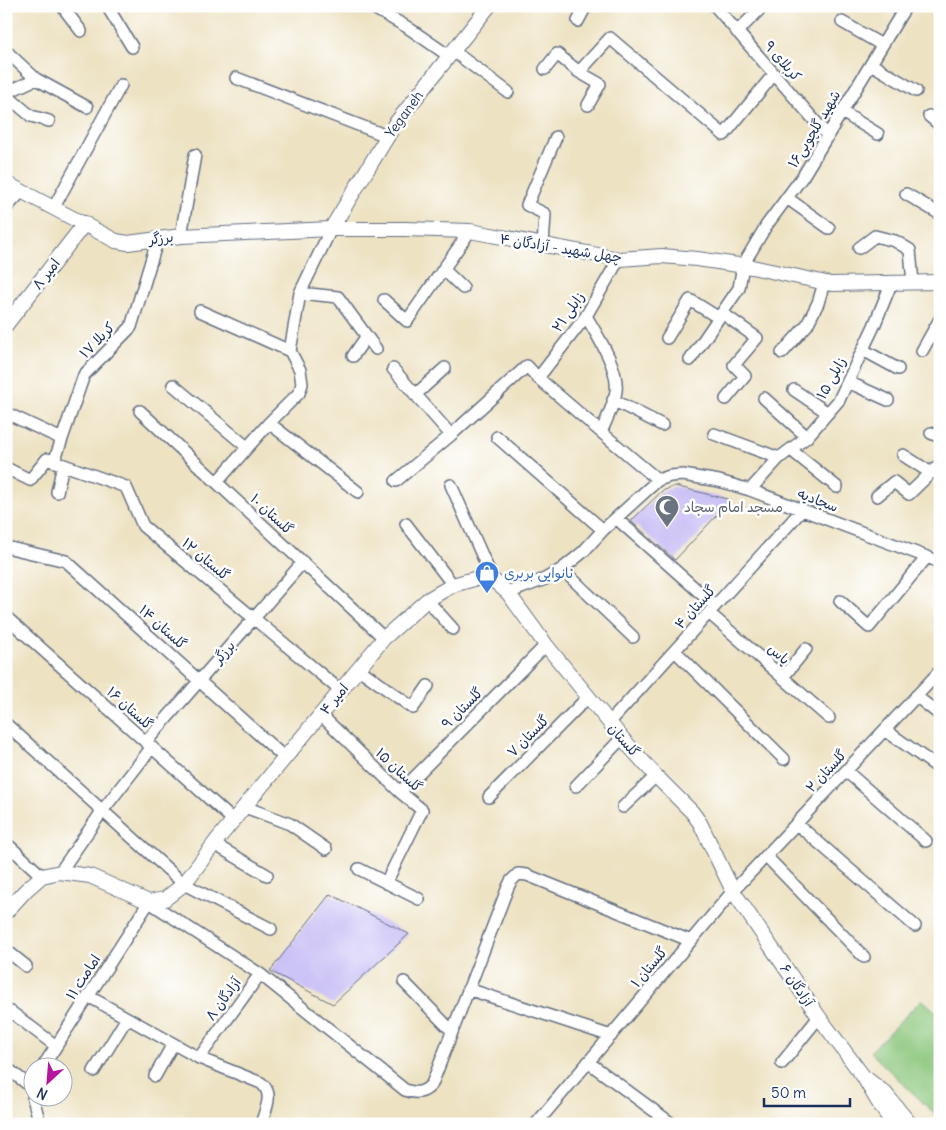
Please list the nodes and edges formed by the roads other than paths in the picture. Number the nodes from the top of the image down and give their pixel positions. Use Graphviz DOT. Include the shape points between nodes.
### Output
graph roads {
  1 [pos="62,6"];
  2 [pos="108,6"];
  3 [pos="370,6"];
  4 [pos="586,6"];
  5 [pos="715,6"];
  6 [pos="762,6"];
  7 [pos="906,6"];
  8 [pos="487,7"];
  9 [pos="578,21"];
  10 [pos="842,22"];
  11 [pos="81,31"];
  12 [pos="737,32"];
  13 [pos="882,45"];
  14 [pos="132,47"];
  15 [pos="6,51"];
  16 [pos="451,54"];
  17 [pos="871,64"];
  18 [pos="545,70"];
  19 [pos="579,72"];
  20 [pos="774,74"];
  21 [pos="236,78"];
  22 [pos="36,79"];
  23 [pos="121,84"];
  24 [pos="916,91"];
  25 [pos="508,92"];
  26 [pos="6,94"];
  27 [pos="588,105"];
  28 [pos="87,107"];
  29 [pos="842,112"];
  30 [pos="929,116"];
  31 [pos="49,121"];
  32 [pos="940,125"];
  33 [pos="878,134"];
  34 [pos="387,136"];
  35 [pos="828,136"];
  36 [pos="556,137"];
  37 [pos="195,155"];
  38 [pos="6,183"];
  39 [pos="22,191"];
  40 [pos="906,194"];
  41 [pos="787,198"];
  42 [pos="54,207"];
  43 [pos="6,208"];
  44 [pos="939,213"];
  45 [pos="85,223"];
  46 [pos="829,228"];
  47 [pos="331,230"];
  48 [pos="470,231"];
  49 [pos="181,236"];
  50 [pos="158,238"];
  51 [pos="543,246"];
  52 [pos="859,248"];
  53 [pos="619,260"];
  54 [pos="743,265"];
  55 [pos="443,270"];
  56 [pos="940,282"];
  57 [pos="824,283"];
  58 [pos="913,283"];
  59 [pos="891,284"];
  60 [pos="463,288"];
  61 [pos="300,293"];
  62 [pos="384,300"];
  63 [pos="200,311"];
  64 [pos="586,316"];
  65 [pos="720,316"];
  66 [pos="940,319"];
  67 [pos="6,325"];
  68 [pos="366,337"];
  69 [pos="667,338"];
  70 [pos="376,349"];
  71 [pos="863,350"];
  72 [pos="290,351"];
  73 [pos="922,351"];
  74 [pos="782,353"];
  75 [pos="353,356"];
  76 [pos="690,360"];
  77 [pos="445,368"];
  78 [pos="393,369"];
  79 [pos="898,369"];
  80 [pos="538,378"];
  81 [pos="848,382"];
  82 [pos="173,385"];
  83 [pos="794,390"];
  84 [pos="416,395"];
  85 [pos="764,398"];
  86 [pos="726,399"];
  87 [pos="613,400"];
  88 [pos="888,400"];
  89 [pos="140,411"];
  90 [pos="6,413"];
  91 [pos="828,413"];
  92 [pos="268,423"];
  93 [pos="662,425"];
  94 [pos="601,432"];
  95 [pos="714,434"];
  96 [pos="451,435"];
  97 [pos="497,437"];
  98 [pos="807,437"];
  99 [pos="62,439"];
  100 [pos="248,447"];
  101 [pos="792,450"];
  102 [pos="903,455"];
  103 [pos="779,458"];
  104 [pos="59,463"];
  105 [pos="940,464"];
  106 [pos="6,468"];
  107 [pos="931,473"];
  108 [pos="658,480"];
  109 [pos="396,481"];
  110 [pos="217,482"];
  111 [pos="451,485"];
  112 [pos="837,487"];
  113 [pos="750,490"];
  114 [pos="57,492"];
  115 [pos="358,492"];
  116 [pos="877,496"];
  117 [pos="802,510"];
  118 [pos="617,519"];
  119 [pos="406,524"];
  120 [pos="603,530"];
  121 [pos="6,547"];
  122 [pos="927,557"];
  123 [pos="302,562"];
  124 [pos="940,562"];
  125 [pos="562,569"];
  126 [pos="493,580"];
  127 [pos="453,585"];
  128 [pos="508,593"];
  129 [pos="427,600"];
  130 [pos="840,601"];
  131 [pos="712,609"];
  132 [pos="6,617"];
  133 [pos="254,618"];
  134 [pos="453,628"];
  135 [pos="633,637"];
  136 [pos="384,638"];
  137 [pos="546,646"];
  138 [pos="806,649"];
  139 [pos="675,651"];
  140 [pos="360,669"];
  141 [pos="940,671"];
  142 [pos="783,677"];
  143 [pos="200,680"];
  144 [pos="428,686"];
  145 [pos="341,691"];
  146 [pos="916,696"];
  147 [pos="588,697"];
  148 [pos="321,715"];
  149 [pos="940,715"];
  150 [pos="829,718"];
  151 [pos="609,723"];
  152 [pos="6,724"];
  153 [pos="885,730"];
  154 [pos="622,738"];
  155 [pos="149,745"];
  156 [pos="285,758"];
  157 [pos="784,759"];
  158 [pos="940,769"];
  159 [pos="846,771"];
  160 [pos="656,776"];
  161 [pos="576,786"];
  162 [pos="400,792"];
  163 [pos="489,797"];
  164 [pos="245,807"];
  165 [pos="623,807"];
  166 [pos="103,810"];
  167 [pos="233,820"];
  168 [pos="797,824"];
  169 [pos="926,841"];
  170 [pos="6,843"];
  171 [pos="214,844"];
  172 [pos="326,849"];
  173 [pos="766,856"];
  174 [pos="359,869"];
  175 [pos="60,872"];
  176 [pos="267,874"];
  177 [pos="42,876"];
  178 [pos="386,883"];
  179 [pos="184,884"];
  180 [pos="733,891"];
  181 [pos="419,899"];
  182 [pos="149,902"];
  183 [pos="6,912"];
  184 [pos="915,926"];
  185 [pos="271,930"];
  186 [pos="691,941"];
  187 [pos="6,950"];
  188 [pos="864,957"];
  189 [pos="26,966"];
  190 [pos="260,974"];
  191 [pos="404,982"];
  192 [pos="468,989"];
  193 [pos="88,996"];
  194 [pos="11,1012"];
  195 [pos="819,1017"];
  196 [pos="127,1018"];
  197 [pos="452,1031"];
  198 [pos="611,1036"];
  199 [pos="173,1044"];
  200 [pos="56,1046"];
  201 [pos="48,1058"];
  202 [pos="199,1058"];
  203 [pos="588,1062"];
  204 [pos="782,1063"];
  205 [pos="7,1070"];
  206 [pos="94,1071"];
  207 [pos="155,1076"];
  208 [pos="863,1076"];
  209 [pos="22,1082"];
  210 [pos="36,1108"];
  211 [pos="40,1124"];
  212 [pos="260,1124"];
  213 [pos="536,1124"];
  214 [pos="672,1124"];
  215 [pos="893,1124"];
  216 [pos="910,1124"];
  1 -- 11 [label="street"];
  2 -- 14 [label="street"];
  3 -- 16 [label="street"];
  4 -- 9 [label="street"];
  5 -- 12 [label="street, کربلای ۹"];
  6 -- 12 [label="street"];
  7 -- 13 [label="street, شهید گلچوبی۱۶"];
  8 -- 16 [label="street, Yeganeh"];
  10 -- 13 [label="street"];
  12 -- 20 [label="street, کربلای ۹"];
  13 -- 17 [label="street, شهید گلچوبی۱۶"];
  15 -- 22 [label="street"];
  16 -- 25 [label="street"];
  16 -- 34 [label="street, Yeganeh"];
  17 -- 24 [label="street"];
  17 -- 29 [label="street, شهید گلچوبی۱۶"];
  18 -- 19 [label="street" via="557,54"];
  19 -- 20 [label="street" via="610,38 724,135"];
  19 -- 27 [label="street" via="600,84"];
  20 -- 35 [label="street, کربلای ۹"];
  21 -- 34 [label="street"];
  22 -- 26 [label="street"];
  22 -- 28 [label="street"];
  23 -- 42 [label="street"];
  26 -- 31 [label="street" via="31,116"];
  29 -- 33 [label="street"];
  29 -- 35 [label="street, شهید گلچوبی۱۶"];
  30 -- 32 [label="street"];
  34 -- 47 [label="street, Yeganeh"];
  35 -- 41 [label="street, شهید گلچوبی۱۶"];
  36 -- 51 [label="street" via="527,205 545,214"];
  37 -- 49 [label="street"];
  38 -- 39 [label="street, برزگر"];
  39 -- 42 [label="street, برزگر"];
  39 -- 43 [label="street"];
  40 -- 44 [label="street"];
  41 -- 46 [label="street"];
  41 -- 54 [label="street, شهید گلچوبی۱۶"];
  42 -- 45 [label="street, برزگر"];
  45 -- 50 [label="street, برزگر" via="116,241 128,243"];
  45 -- 67 [label="street, امیر ۸"];
  47 -- 48 [label="street, چهل شهید - آزادگان ۴" via="404,228"];
  47 -- 49 [label="street, برزگر"];
  47 -- 61 [label="street"];
  48 -- 51 [label="street, چهل شهید - آزادگان ۴"];
  48 -- 55 [label="street"];
  49 -- 50 [label="street, برزگر"];
  50 -- 99 [label="street, کربلا ۱۷" via="131,327 84,375"];
  51 -- 53 [label="street, چهل شهید - آزادگان ۴"];
  52 -- 58 [label="street" via="875,236 895,241 910,250"];
  53 -- 54 [label="street, چهل شهید - آزادگان ۴" via="662,256"];
  53 -- 64 [label="street, زابلی ۲۱"];
  54 -- 57 [label="street, چهل شهید - آزادگان ۴"];
  54 -- 65 [label="street, شهید گلچوبی۱۶" via="739,288"];
  55 -- 60 [label="street"];
  55 -- 62 [label="street" via="407,320"];
  56 -- 58 [label="street, چهل شهید - آزادگان ۴"];
  57 -- 59 [label="street, چهل شهید - آزادگان ۴"];
  57 -- 74 [label="street" via="807,325"];
  58 -- 59 [label="street, چهل شهید - آزادگان ۴"];
  59 -- 71 [label="street, زابلی ۱۵"];
  61 -- 68 [label="street" via="338,297"];
  61 -- 72 [label="street"];
  63 -- 72 [label="street"];
  64 -- 80 [label="street, زابلی ۲۱"];
  64 -- 87 [label="street" via="614,372 616,389"];
  65 -- 69 [label="street" via="690,300"];
  65 -- 76 [label="street, شهید گلچوبی۱۶"];
  65 -- 86 [label="street" via="757,338 734,365 745,376"];
  66 -- 73 [label="street"];
  68 -- 70 [label="street"];
  68 -- 75 [label="street"];
  71 -- 79 [label="street"];
  71 -- 81 [label="street, زابلی ۱۵"];
  72 -- 92 [label="street" via="300,370 302,384 299,393"];
  77 -- 84 [label="street"];
  78 -- 84 [label="street"];
  80 -- 94 [label="street"];
  80 -- 96 [label="street" via="527,366"];
  81 -- 88 [label="street"];
  81 -- 91 [label="street, زابلی ۱۵"];
  82 -- 100 [label="street"];
  83 -- 91 [label="street"];
  84 -- 96 [label="street"];
  85 -- 98 [label="street"];
  87 -- 93 [label="street"];
  87 -- 94 [label="street"];
  89 -- 110 [label="street, گلستان ۱۰"];
  90 -- 99 [label="street"];
  91 -- 98 [label="street, زابلی ۱۵"];
  92 -- 100 [label="street"];
  92 -- 115 [label="street"];
  94 -- 108 [label="street"];
  95 -- 103 [label="street"];
  96 -- 109 [label="street"];
  97 -- 120 [label="street"];
  98 -- 101 [label="street, زابلی ۱۵"];
  99 -- 104 [label="street, کربلا ۱۷"];
  100 -- 110 [label="street"];
  101 -- 103 [label="street, زابلی ۱۵"];
  101 -- 112 [label="street"];
  102 -- 107 [label="street"];
  103 -- 113 [label="street, زابلی ۱۵"];
  104 -- 106 [label="street" via="47,459 30,480"];
  104 -- 114 [label="street, کربلا ۱۷"];
  104 -- 133 [label="street, گلستان ۱۲" via="126,487 143,526"];
  105 -- 107 [label="street"];
  107 -- 116 [label="street" via="909,494 894,482"];
  108 -- 113 [label="street, سجادیه" via="683,475"];
  108 -- 118 [label="street"];
  110 -- 123 [label="street, گلستان ۱۰"];
  111 -- 126 [label="street"];
  113 -- 117 [label="street, سجادیه"];
  117 -- 122 [label="street, سجادیه"];
  117 -- 131 [label="street, گلستان ۴"];
  118 -- 120 [label="street"];
  118 -- 131 [label="street, یاس"];
  119 -- 127 [label="street"];
  120 -- 125 [label="street"];
  121 -- 143 [label="street, گلستان ۱۴" via="66,561"];
  122 -- 124 [label="street, سجادیه"];
  122 -- 130 [label="street" via="869,627"];
  123 -- 133 [label="street, برزگر"];
  123 -- 136 [label="street, گلستان ۱۰"];
  125 -- 128 [label="street" via="546,579"];
  125 -- 135 [label="street"];
  126 -- 127 [label="street, امیر ۴" via="474,579"];
  126 -- 128 [label="street"];
  127 -- 129 [label="street, امیر ۴"];
  128 -- 137 [label="street, گلستان"];
  129 -- 134 [label="street"];
  129 -- 136 [label="street, امیر ۴"];
  131 -- 139 [label="street, گلستان ۴"];
  131 -- 142 [label="street, یاس"];
  132 -- 155 [label="street, گلستان ۱۶"];
  133 -- 143 [label="street, برزگر"];
  133 -- 145 [label="street, گلستان ۱۲"];
  136 -- 140 [label="street, امیر ۴"];
  137 -- 147 [label="street, گلستان"];
  137 -- 162 [label="street, گلستان ۹"];
  138 -- 142 [label="street"];
  139 -- 151 [label="street, گلستان ۴"];
  139 -- 157 [label="street"];
  140 -- 144 [label="street" via="413,708"];
  140 -- 145 [label="street, امیر ۴"];
  141 -- 146 [label="street, گلستان ۲"];
  142 -- 150 [label="street, یاس"];
  143 -- 155 [label="street, برزگر"];
  143 -- 156 [label="street, گلستان ۱۴"];
  145 -- 148 [label="street, امیر ۴"];
  146 -- 149 [label="street"];
  146 -- 153 [label="street, گلستان ۲"];
  147 -- 151 [label="street, گلستان"];
  147 -- 163 [label="street, گلستان ۷"];
  148 -- 156 [label="street, امیر ۴"];
  148 -- 162 [label="street, گلستان ۱۵"];
  151 -- 154 [label="street, گلستان"];
  152 -- 166 [label="street"];
  153 -- 158 [label="street"];
  153 -- 159 [label="street, گلستان ۲"];
  154 -- 160 [label="street, گلستان"];
  154 -- 161 [label="street"];
  155 -- 166 [label="street, برزگر"];
  155 -- 167 [label="street, گلستان ۱۶"];
  156 -- 164 [label="street, امیر ۴"];
  159 -- 168 [label="street, گلستان ۲"];
  159 -- 169 [label="street"];
  160 -- 165 [label="street"];
  160 -- 180 [label="street, گلستان" via="692,812"];
  162 -- 178 [label="street, گلستان ۱۵" via="422,810"];
  164 -- 167 [label="street, امیر ۴"];
  164 -- 172 [label="street" via="290,824"];
  166 -- 175 [label="street, برزگر"];
  166 -- 179 [label="street"];
  167 -- 171 [label="street, امیر ۴"];
  168 -- 173 [label="street, گلستان ۲"];
  168 -- 184 [label="street"];
  170 -- 177 [label="street"];
  171 -- 176 [label="street"];
  171 -- 179 [label="street, امیر ۴"];
  173 -- 180 [label="street, گلستان ۲"];
  173 -- 188 [label="street"];
  174 -- 178 [label="street"];
  175 -- 177 [label="street"];
  175 -- 182 [label="street" via="90,876"];
  177 -- 183 [label="street"];
  178 -- 181 [label="street"];
  179 -- 182 [label="street, امیر ۴" via="165,899"];
  179 -- 185 [label="street"];
  180 -- 186 [label="street, گلستان ۱"];
  180 -- 195 [label="street, آزادگان ۶"];
  182 -- 190 [label="street, آزادگان ۸"];
  182 -- 193 [label="street, امامت ۱۱"];
  186 -- 192 [label="street" via="518,874 508,887"];
  186 -- 198 [label="street, گلستان ۱"];
  187 -- 189 [label="street"];
  190 -- 197 [label="street" via="413,1093 422,1092 432,1084"];
  190 -- 202 [label="street, آزادگان ۸"];
  191 -- 197 [label="street"];
  192 -- 197 [label="street"];
  192 -- 198 [label="street"];
  193 -- 196 [label="street"];
  193 -- 200 [label="street, امامت ۱۱"];
  194 -- 200 [label="street"];
  195 -- 204 [label="street"];
  195 -- 208 [label="street, آزادگان ۶"];
  196 -- 199 [label="street"];
  196 -- 206 [label="street"];
  198 -- 203 [label="street, گلستان ۱"];
  199 -- 202 [label="street"];
  199 -- 207 [label="street"];
  200 -- 201 [label="street, امامت ۱۱"];
  202 -- 212 [label="street" via="266,1087 269,1098"];
  203 -- 213 [label="street, گلستان ۱"];
  203 -- 214 [label="street"];
  205 -- 209 [label="street"];
  208 -- 215 [label="street, آزادگان ۶"];
  208 -- 216 [label="street, آزادگان ۶" via="885,1093"];
  210 -- 211 [label="street"];
}
